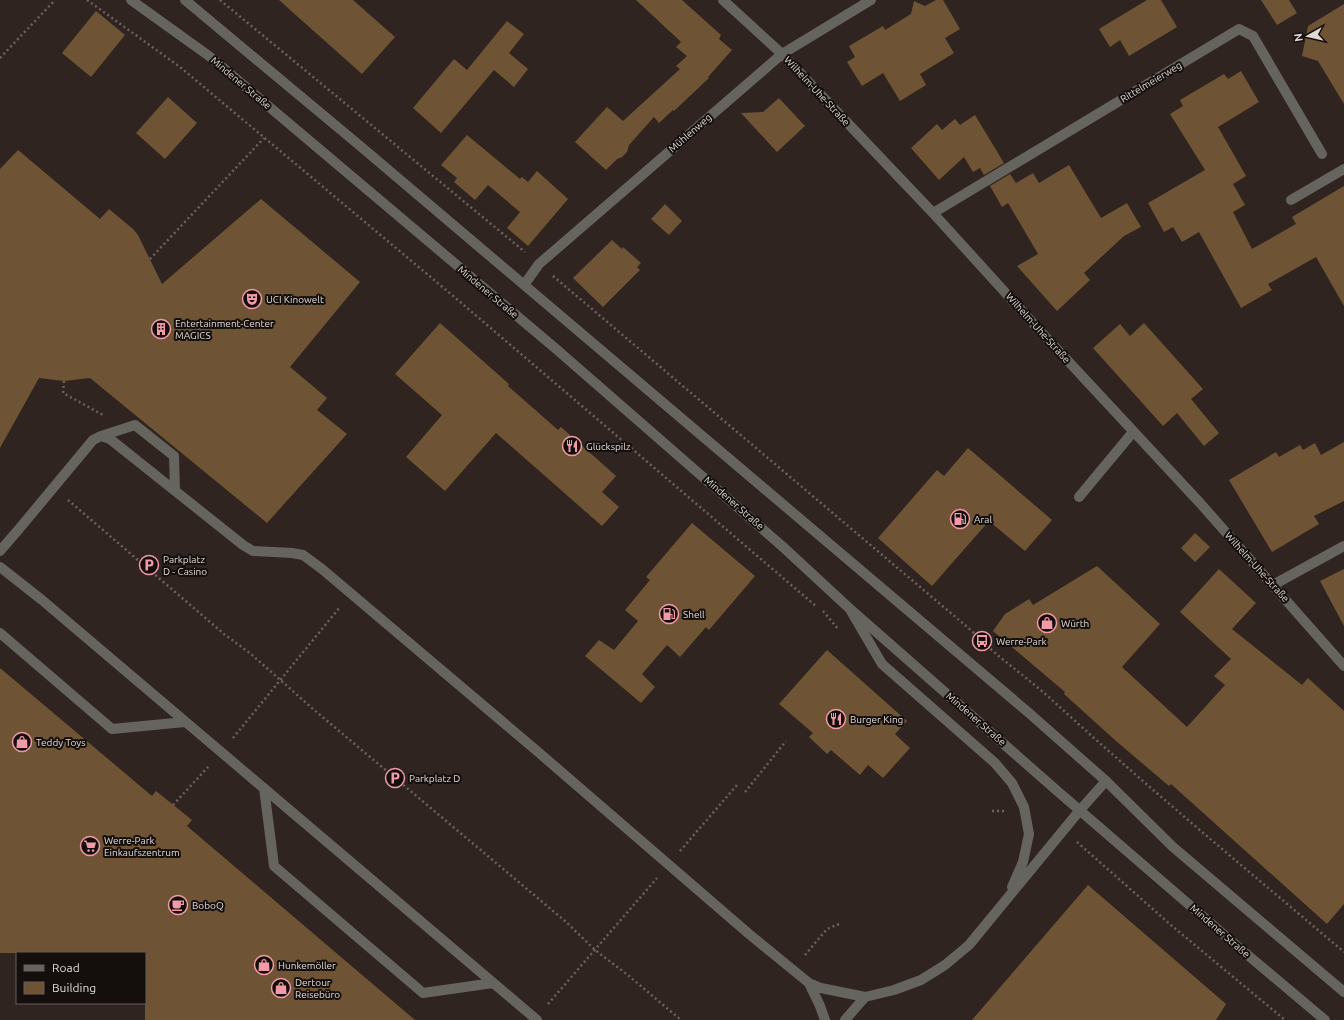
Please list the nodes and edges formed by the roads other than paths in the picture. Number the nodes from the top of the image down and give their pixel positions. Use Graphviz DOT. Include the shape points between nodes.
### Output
graph roads {
  1 [pos="131,0"];
  2 [pos="185,0"];
  3 [pos="722,0"];
  4 [pos="871,0"];
  5 [pos="782,54"];
  6 [pos="1322,154"];
  7 [pos="1344,169"];
  8 [pos="1291,200"];
  9 [pos="934,213"];
  10 [pos="524,285"];
  11 [pos="1133,432"];
  12 [pos="101,436"];
  13 [pos="175,491"];
  14 [pos="1079,497"];
  15 [pos="1344,546"];
  16 [pos="0,551"];
  17 [pos="0,567"];
  18 [pos="1273,585"];
  19 [pos="849,608"];
  20 [pos="0,633"];
  21 [pos="1344,666"];
  22 [pos="186,722"];
  23 [pos="1106,781"];
  24 [pos="264,788"];
  25 [pos="1080,810"];
  26 [pos="1008,898"];
  27 [pos="493,983"];
  28 [pos="809,983"];
  29 [pos="1344,992"];
  30 [pos="865,997"];
  31 [pos="536,1019"];
  32 [pos="825,1020"];
  33 [pos="845,1020"];
  34 [pos="1325,1020"];
  1 -- 19 [label="street, Mindener Straße" via="210,56 555,348 782,546"];
  2 -- 10 [label="street"];
  3 -- 5 [label="street, Wilhelm-Uhe-Straße"];
  4 -- 5 [label="street, Mühlenweg"];
  5 -- 9 [label="street, Wilhelm-Uhe-Straße"];
  5 -- 10 [label="street, Mühlenweg" via="540,264"];
  6 -- 9 [label="street, Rittelmeierweg" via="1253,36 1239,29"];
  7 -- 8 [label="street"];
  9 -- 11 [label="street, Wilhelm-Uhe-Straße"];
  10 -- 23 [label="street"];
  11 -- 14 [label="street"];
  11 -- 18 [label="street, Wilhelm-Uhe-Straße"];
  12 -- 13 [label="street" via="110,439"];
  12 -- 13 [label="street" via="135,425 174,456"];
  12 -- 16 [label="street" via="93,440"];
  13 -- 28 [label="street" via="253,551 303,555"];
  15 -- 18 [label="street"];
  17 -- 22 [label="street"];
  18 -- 21 [label="street, Wilhelm-Uhe-Straße"];
  19 -- 25 [label="street, Mindener Straße"];
  19 -- 26 [label="street" via="882,664 995,763 1012,783 1024,807 1029,834 1023,862"];
  20 -- 22 [label="street" via="112,729"];
  22 -- 24 [label="street"];
  23 -- 25 [label="street"];
  23 -- 29 [label="street" via="1173,847"];
  24 -- 27 [label="street"];
  24 -- 27 [label="street" via="274,866 423,993"];
  25 -- 26 [label="street"];
  25 -- 34 [label="street, Mindener Straße"];
  26 -- 30 [label="street" via="969,945 945,965 921,980"];
  27 -- 31 [label="street"];
  28 -- 30 [label="street"];
  28 -- 32 [label="street"];
  30 -- 33 [label="street"];
}
